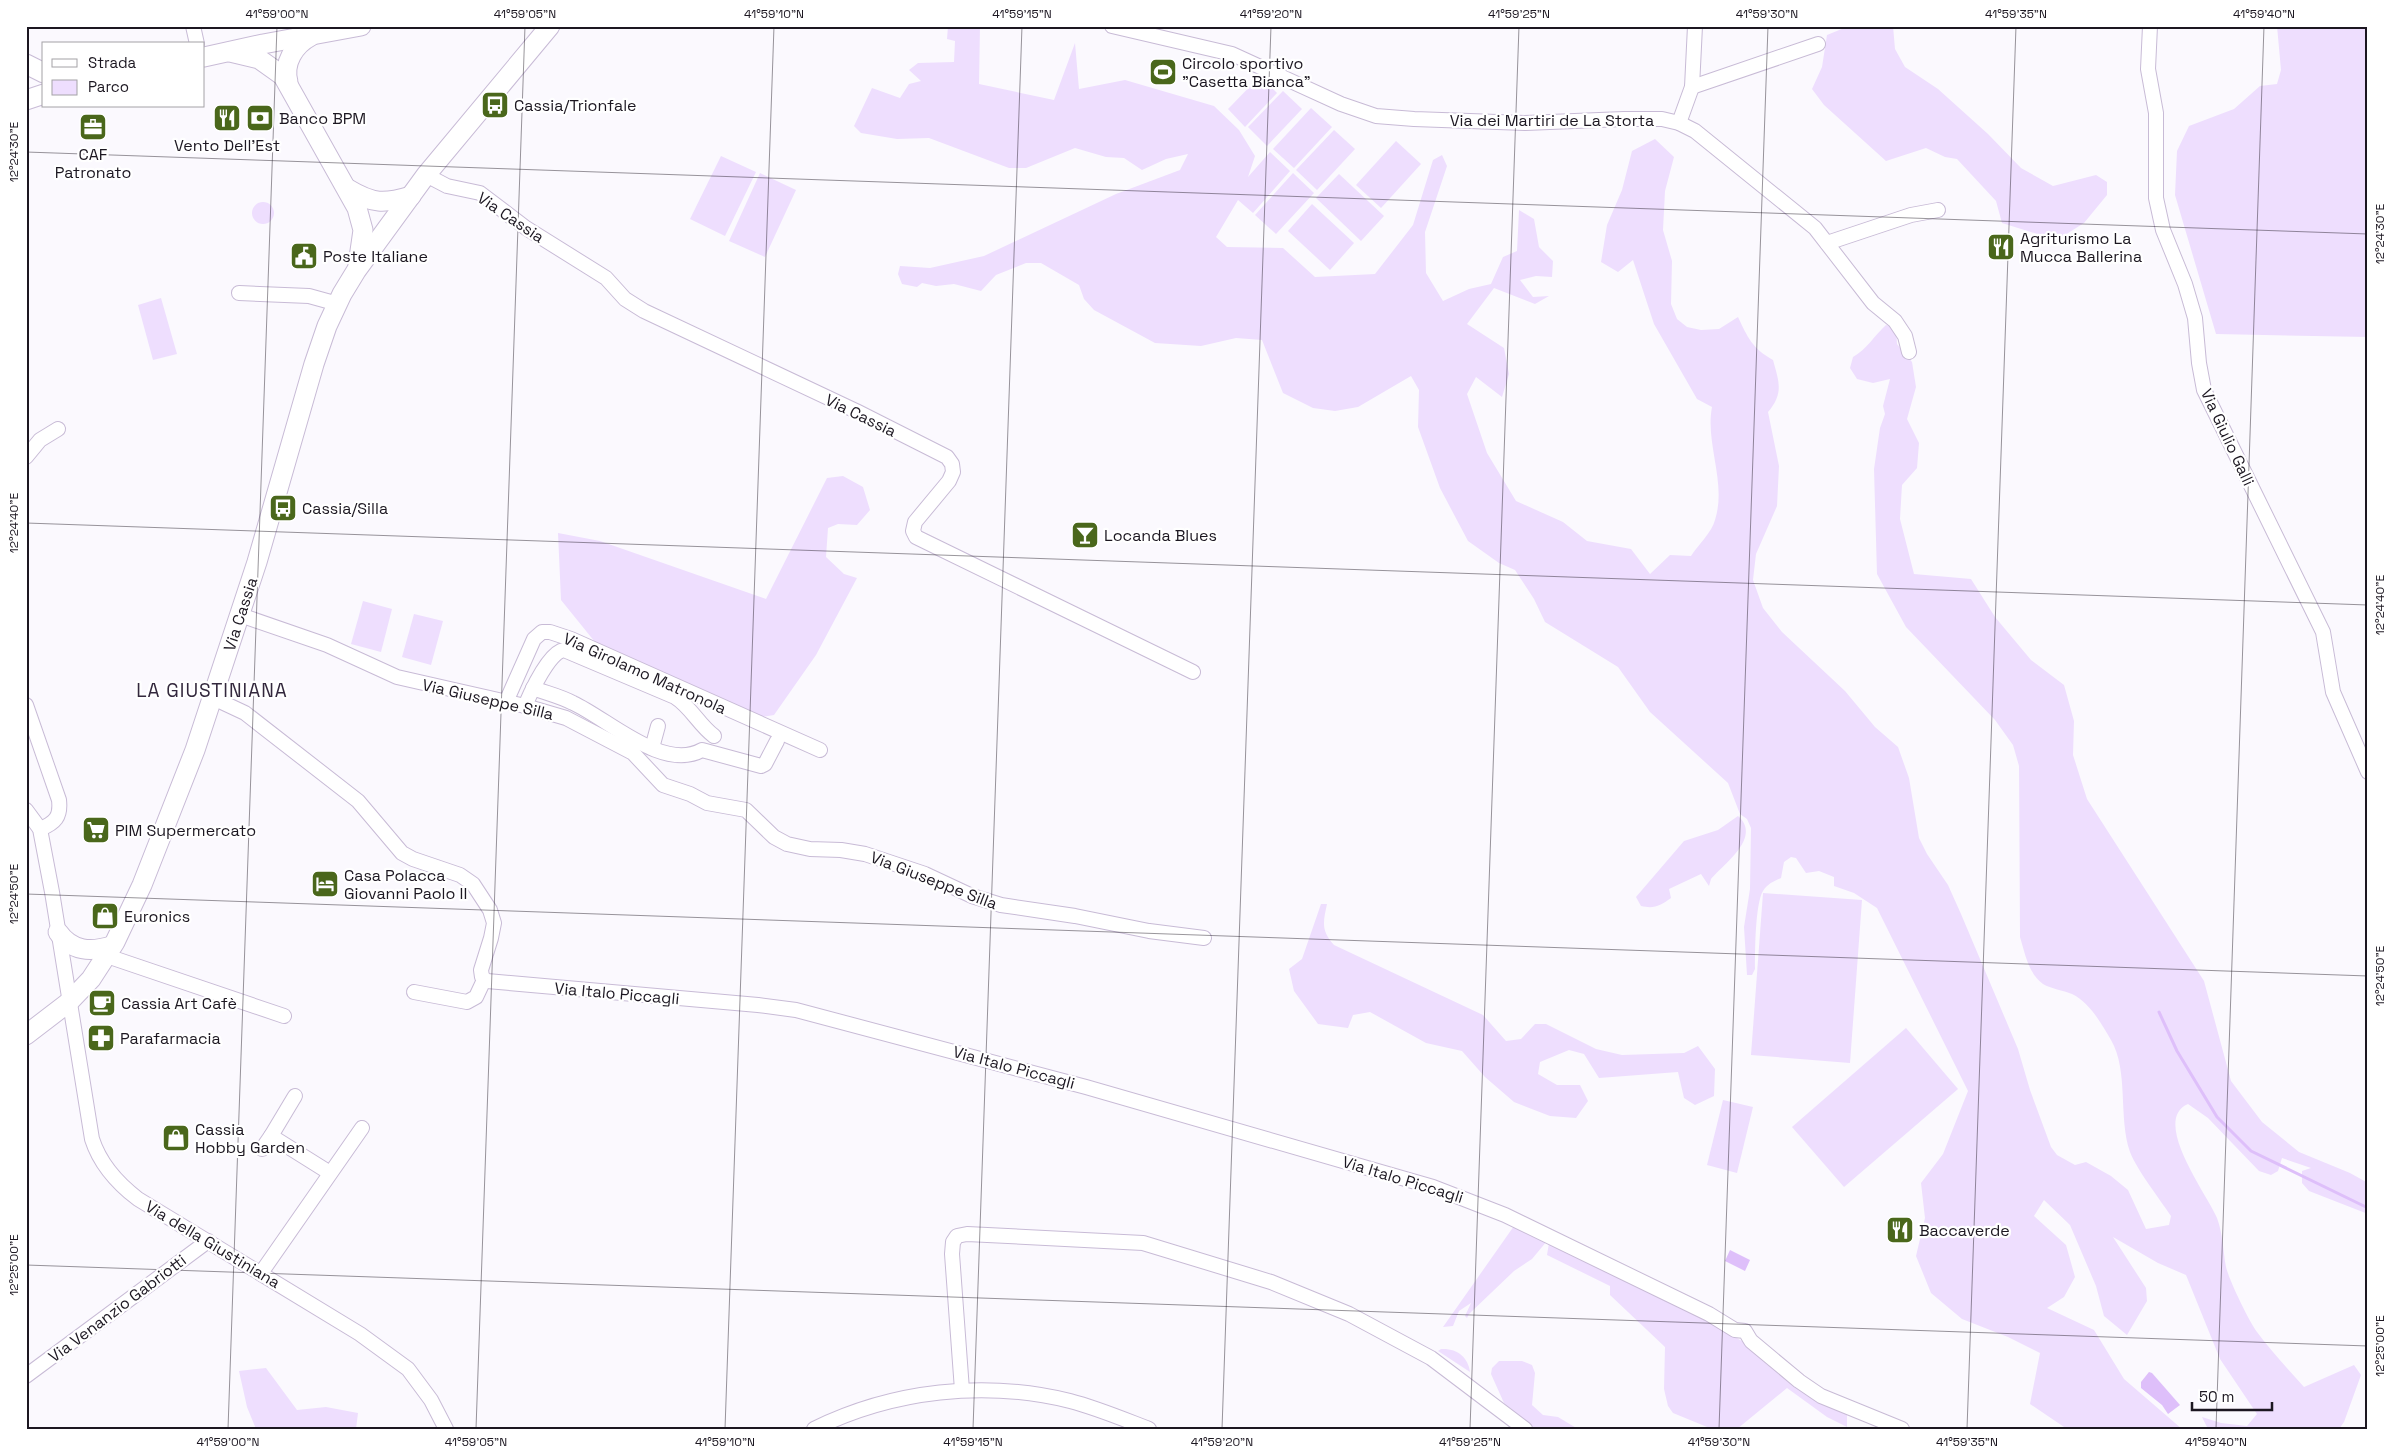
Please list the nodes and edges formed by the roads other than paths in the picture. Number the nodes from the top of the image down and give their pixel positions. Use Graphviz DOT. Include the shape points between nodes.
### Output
graph roads {
  1 [pos="193,26"];
  2 [pos="361,26"];
  3 [pos="550,26"];
  4 [pos="1112,26"];
  5 [pos="1695,26"];
  6 [pos="2150,26"];
  7 [pos="313,35"];
  8 [pos="197,42"];
  9 [pos="1818,44"];
  10 [pos="230,52"];
  11 [pos="205,57"];
  12 [pos="26,64"];
  13 [pos="42,72"];
  14 [pos="288,82"];
  15 [pos="1692,87"];
  16 [pos="42,95"];
  17 [pos="26,100"];
  18 [pos="1679,123"];
  19 [pos="426,175"];
  20 [pos="348,189"];
  21 [pos="411,196"];
  22 [pos="1938,210"];
  23 [pos="1827,243"];
  24 [pos="356,270"];
  25 [pos="239,293"];
  26 [pos="338,304"];
  27 [pos="1909,352"];
  28 [pos="58,429"];
  29 [pos="27,455"];
  30 [pos="240,615"];
  31 [pos="1194,672"];
  32 [pos="533,688"];
  33 [pos="213,698"];
  34 [pos="506,702"];
  35 [pos="26,705"];
  36 [pos="525,706"];
  37 [pos="658,726"];
  38 [pos="714,736"];
  39 [pos="777,741"];
  40 [pos="652,748"];
  41 [pos="820,750"];
  42 [pos="2368,772"];
  43 [pos="32,819"];
  44 [pos="58,932"];
  45 [pos="1204,938"];
  46 [pos="110,951"];
  47 [pos="484,980"];
  48 [pos="414,992"];
  49 [pos="69,1002"];
  50 [pos="284,1016"];
  51 [pos="26,1035"];
  52 [pos="295,1096"];
  53 [pos="362,1128"];
  54 [pos="271,1136"];
  55 [pos="262,1149"];
  56 [pos="330,1173"];
  57 [pos="208,1241"];
  58 [pos="261,1273"];
  59 [pos="26,1376"];
  60 [pos="962,1390"];
  61 [pos="446,1429"];
  62 [pos="814,1429"];
  63 [pos="1149,1429"];
  64 [pos="1525,1429"];
  65 [pos="1902,1429"];
  1 -- 8 [label="street"];
  2 -- 7 [label="main road"];
  3 -- 19 [label="main road, Via Cassia"];
  4 -- 18 [label="street, Via dei Martiri de La Storta" via="1232,54 1341,104 1376,116 1525,123 1662,119"];
  5 -- 15 [label="street"];
  6 -- 42 [label="street, Via Giulio Galli" via="2148,69 2156,113 2156,198 2163,230 2195,318 2204,390 2323,632 2333,692"];
  7 -- 10 [label="main road"];
  7 -- 14 [label="main road" via="290,58 286,69"];
  9 -- 15 [label="street"];
  10 -- 11 [label="main road"];
  10 -- 14 [label="main road" via="266,62"];
  12 -- 13 [label="main road"];
  14 -- 20 [label="main road"];
  15 -- 18 [label="street"];
  16 -- 17 [label="main road"];
  18 -- 23 [label="street, Via dei Martiri de La Storta" via="1695,130 1815,228"];
  19 -- 21 [label="main road, Via Cassia"];
  19 -- 31 [label="street, Via Cassia" via="447,186 480,194 526,228 606,278 625,299 644,311 947,457 952,464 951,477 915,522 913,531 916,537"];
  20 -- 21 [label="main road" via="379,202"];
  20 -- 24 [label="main road" via="359,213 362,230"];
  21 -- 24 [label="main road, Via Cassia"];
  22 -- 23 [label="street" via="1911,215"];
  23 -- 27 [label="street, Via dei Martiri de La Storta" via="1873,303 1895,321 1905,336"];
  24 -- 26 [label="main road, Via Cassia"];
  25 -- 26 [label="street" via="302,295"];
  26 -- 30 [label="main road, Via Cassia" via="314,364"];
  28 -- 29 [label="street" via="40,440"];
  30 -- 33 [label="main road, Via Cassia"];
  30 -- 34 [label="street, Via Giuseppe Silla" via="327,645 397,677"];
  32 -- 36 [label="street"];
  32 -- 38 [label="street" via="554,655 564,650 675,697"];
  32 -- 40 [label="street" via="572,702"];
  33 -- 46 [label="main road, Via Cassia" via="162,837"];
  33 -- 47 [label="street" via="245,713 358,801 402,853 460,875 473,884 487,904 494,923 480,970"];
  34 -- 36 [label="street, Via Giuseppe Silla"];
  34 -- 41 [label="street, Via Girolamo Matronola" via="534,639 542,632 550,632"];
  35 -- 43 [label="street" via="59,800 56,821"];
  36 -- 45 [label="street, Via Giuseppe Silla" via="571,721 629,751 670,789 710,804 746,810 774,837 787,844 862,853 1001,905"];
  37 -- 40 [label="street"];
  39 -- 40 [label="street" via="761,766 702,750 678,756"];
  43 -- 44 [label="street, Via della Giustiniana"];
  44 -- 46 [label="main road" via="76,948"];
  44 -- 49 [label="street, Via della Giustiniana"];
  46 -- 49 [label="main road, Via Cassia" via="91,979"];
  46 -- 50 [label="street"];
  47 -- 48 [label="street" via="476,997 467,1002"];
  47 -- 65 [label="street, Via Italo Piccagli" via="796,1010 1086,1087 1405,1178 1506,1215 1709,1314 1735,1330 1745,1331 1751,1341 1821,1396"];
  49 -- 51 [label="main road, Via Cassia"];
  49 -- 57 [label="street, Via della Giustiniana" via="92,1139 98,1155 130,1193"];
  52 -- 54 [label="street"];
  53 -- 56 [label="street"];
  54 -- 55 [label="street"];
  54 -- 56 [label="street"];
  56 -- 58 [label="street"];
  57 -- 58 [label="street, Via della Giustiniana"];
  57 -- 59 [label="street, Via Venanzio Gabriotti"];
  58 -- 61 [label="street, Via della Giustiniana" via="360,1334 408,1369 431,1400"];
  60 -- 62 [label="street" via="872,1404"];
  60 -- 63 [label="street" via="1054,1398 1094,1408"];
  60 -- 64 [label="street" via="952,1254 957,1236 1127,1241 1154,1245 1216,1264 1334,1307 1436,1362"];
}
